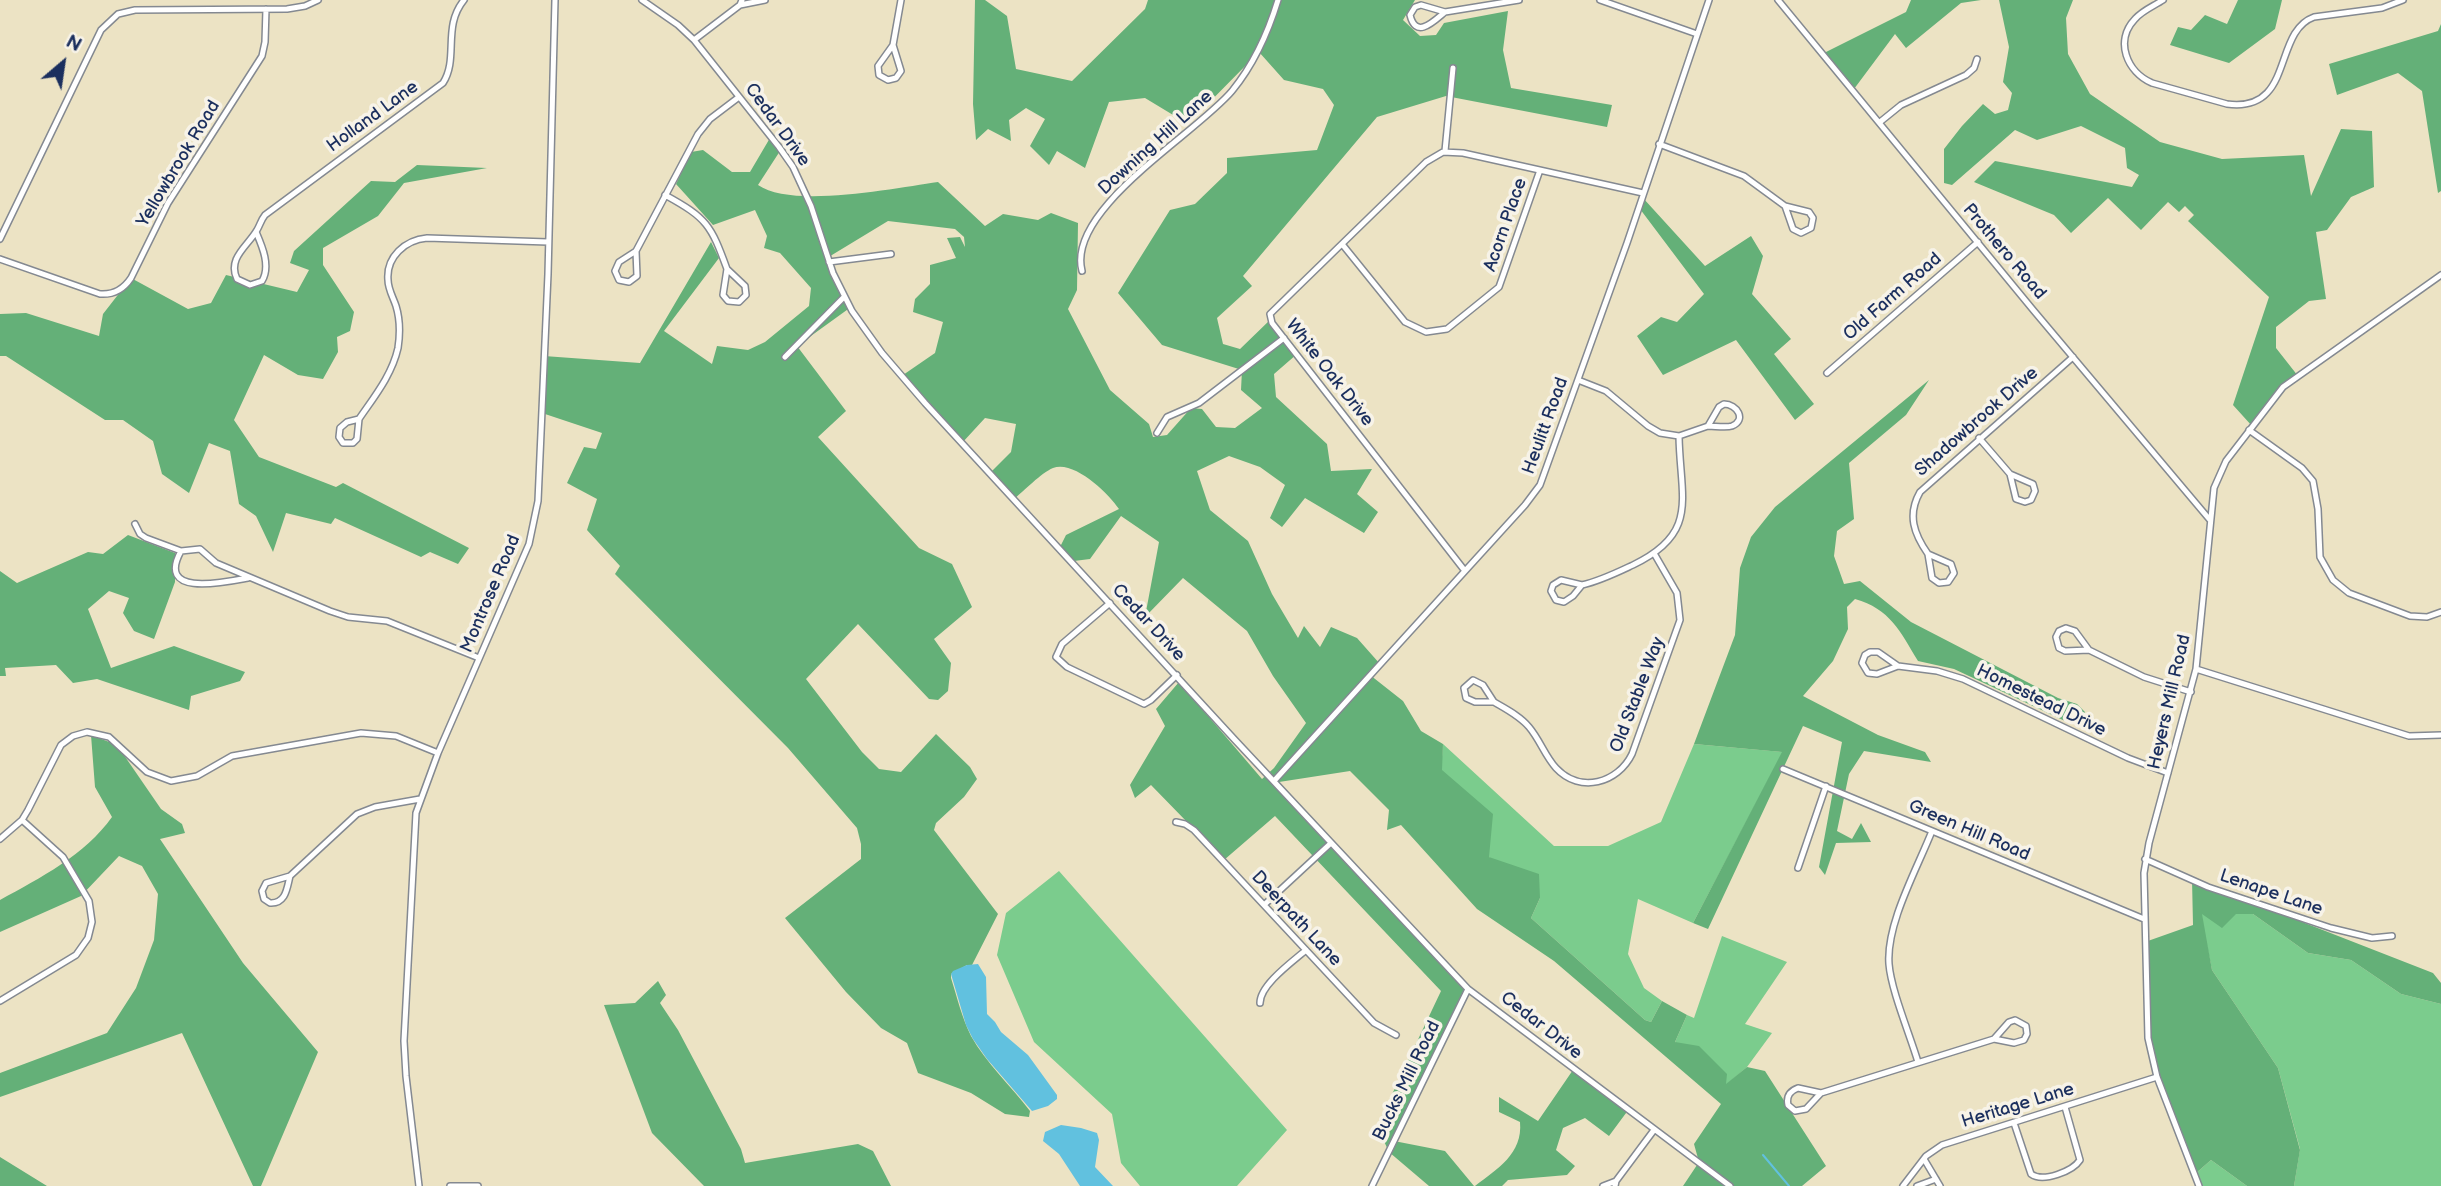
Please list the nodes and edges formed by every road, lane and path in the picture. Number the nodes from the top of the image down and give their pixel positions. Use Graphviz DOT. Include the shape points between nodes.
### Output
graph roads {
  1 [pos="318,0"];
  2 [pos="464,0"];
  3 [pos="555,0"];
  4 [pos="642,0"];
  5 [pos="765,0"];
  6 [pos="901,0"];
  7 [pos="1278,0"];
  8 [pos="1520,0"];
  9 [pos="1600,0"];
  10 [pos="1709,0"];
  11 [pos="1778,0"];
  12 [pos="2163,0"];
  13 [pos="2403,0"];
  14 [pos="741,2"];
  15 [pos="266,9"];
  16 [pos="1445,12"];
  17 [pos="1697,34"];
  18 [pos="694,40"];
  19 [pos="893,45"];
  20 [pos="1978,59"];
  21 [pos="1453,68"];
  22 [pos="739,97"];
  23 [pos="1880,122"];
  24 [pos="1659,144"];
  25 [pos="1446,151"];
  26 [pos="1540,170"];
  27 [pos="1643,193"];
  28 [pos="665,195"];
  29 [pos="1784,206"];
  30 [pos="256,232"];
  31 [pos="0,239"];
  32 [pos="548,242"];
  33 [pos="1978,242"];
  34 [pos="1342,244"];
  35 [pos="636,251"];
  36 [pos="891,254"];
  37 [pos="0,259"];
  38 [pos="829,262"];
  39 [pos="727,269"];
  40 [pos="1082,271"];
  41 [pos="2441,275"];
  42 [pos="844,297"];
  43 [pos="1284,338"];
  44 [pos="785,356"];
  45 [pos="2073,357"];
  46 [pos="1827,373"];
  47 [pos="1578,380"];
  48 [pos="359,419"];
  49 [pos="1708,426"];
  50 [pos="2249,430"];
  51 [pos="1157,433"];
  52 [pos="1679,436"];
  53 [pos="1979,438"];
  54 [pos="2010,474"];
  55 [pos="2210,520"];
  56 [pos="135,524"];
  57 [pos="181,551"];
  58 [pos="1928,554"];
  59 [pos="1655,555"];
  60 [pos="1465,571"];
  61 [pos="248,578"];
  62 [pos="1582,585"];
  63 [pos="1110,603"];
  64 [pos="2441,611"];
  65 [pos="2089,650"];
  66 [pos="479,658"];
  67 [pos="1898,666"];
  68 [pos="2196,669"];
  69 [pos="1177,675"];
  70 [pos="2190,692"];
  71 [pos="1494,702"];
  72 [pos="2441,735"];
  73 [pos="438,754"];
  74 [pos="1783,769"];
  75 [pos="2168,773"];
  76 [pos="1274,781"];
  77 [pos="1826,786"];
  78 [pos="420,799"];
  79 [pos="22,820"];
  80 [pos="1176,822"];
  81 [pos="1933,831"];
  82 [pos="0,839"];
  83 [pos="1331,843"];
  84 [pos="2145,859"];
  85 [pos="1798,868"];
  86 [pos="290,876"];
  87 [pos="1264,905"];
  88 [pos="2144,919"];
  89 [pos="2392,936"];
  90 [pos="1306,950"];
  91 [pos="1468,989"];
  92 [pos="0,1001"];
  93 [pos="1260,1003"];
  94 [pos="1396,1035"];
  95 [pos="1994,1039"];
  96 [pos="1919,1062"];
  97 [pos="2157,1077"];
  98 [pos="1821,1093"];
  99 [pos="2065,1107"];
  100 [pos="2014,1123"];
  101 [pos="1654,1130"];
  102 [pos="1924,1159"];
  103 [pos="1936,1179"];
  104 [pos="1616,1183"];
  105 [pos="419,1186"];
  106 [pos="450,1186"];
  107 [pos="478,1186"];
  108 [pos="1372,1186"];
  109 [pos="1603,1186"];
  110 [pos="1730,1186"];
  111 [pos="1903,1186"];
  112 [pos="1917,1186"];
  113 [pos="1940,1186"];
  114 [pos="2199,1186"];
  1 -- 15 [label="street" via="296,8"];
  2 -- 30 [label="street, Holland Lane" via="451,25 449,68 443,83 267,212"];
  3 -- 32 [label="street, Montrose Road"];
  4 -- 18 [label="street, Cedar Drive"];
  5 -- 14 [label="street"];
  6 -- 19 [label="street"];
  7 -- 40 [label="street, Downing Hill Lane" via="1262,45 1232,91 1109,202 1082,248"];
  8 -- 16 [label="street"];
  9 -- 17 [label="street"];
  10 -- 17 [label="street, Heulitt Road"];
  11 -- 23 [label="street, Prothero Road"];
  12 -- 13 [label="street" via="2142,12 2128,30 2125,54 2132,69 2152,83 2233,105 2250,103 2270,90 2296,30 2307,19 2382,8"];
  14 -- 18 [label="street"];
  15 -- 31 [label="street" via="135,10 109,20"];
  15 -- 37 [label="street, Yellowbrook Road" via="265,42 258,64 168,203 123,288 100,294"];
  16 -- 16 [label="street" via="1423,28 1410,19 1412,10 1421,5"];
  17 -- 24 [label="street, Heulitt Road"];
  18 -- 22 [label="street, Cedar Drive"];
  19 -- 19 [label="street" via="901,71 888,80 879,75 878,66"];
  20 -- 23 [label="street" via="1966,75 1901,105"];
  21 -- 25 [label="street"];
  22 -- 28 [label="street" via="701,130"];
  22 -- 38 [label="street, Cedar Drive" via="793,167"];
  23 -- 33 [label="street, Prothero Road"];
  24 -- 27 [label="street, Heulitt Road"];
  24 -- 29 [label="street" via="1744,176"];
  25 -- 26 [label="street"];
  25 -- 34 [label="street, White Oak Drive" via="1426,162"];
  26 -- 27 [label="street"];
  26 -- 34 [label="street, Acorn Place" via="1499,287 1447,330 1426,332 1405,323"];
  27 -- 47 [label="street, Heulitt Road"];
  28 -- 35 [label="street"];
  28 -- 39 [label="street" via="706,223"];
  29 -- 29 [label="street" via="1809,212 1811,228 1801,233 1793,229"];
  30 -- 30 [label="street, Holland Lane" via="266,270 262,281 250,285 237,279 234,266"];
  32 -- 48 [label="street" via="427,237 399,250 391,261 388,279 398,319 398,349 387,377"];
  32 -- 66 [label="street, Montrose Road" via="537,513 529,544"];
  33 -- 45 [label="street, Prothero Road"];
  33 -- 46 [label="street, Old Farm Road"];
  34 -- 43 [label="street, White Oak Drive" via="1272,312 1271,321"];
  35 -- 35 [label="street" via="637,276 622,282 615,267"];
  36 -- 38 [label="street"];
  38 -- 42 [label="street, Cedar Drive"];
  39 -- 39 [label="street" via="745,286 746,295 738,302 723,295"];
  41 -- 50 [label="street, Heyers Mill Road" via="2290,382"];
  42 -- 44 [label="street"];
  42 -- 63 [label="street, Cedar Drive" via="905,380"];
  43 -- 51 [label="street" via="1199,403 1166,419"];
  43 -- 60 [label="street, White Oak Drive"];
  45 -- 53 [label="street, Shadowbrook Drive"];
  45 -- 55 [label="street, Prothero Road"];
  47 -- 52 [label="street" via="1606,391 1654,430"];
  47 -- 60 [label="street, Heulitt Road" via="1540,485"];
  48 -- 48 [label="street" via="357,439 343,443 340,428"];
  49 -- 49 [label="street" via="1733,425 1740,416 1737,408 1721,405"];
  49 -- 52 [label="street"];
  50 -- 55 [label="street, Heyers Mill Road" via="2218,476"];
  50 -- 64 [label="street" via="2313,481 2320,557 2333,580 2349,593 2410,616 2427,617"];
  52 -- 59 [label="street" via="1682,512 1675,533"];
  53 -- 54 [label="street"];
  53 -- 58 [label="street, Shadowbrook Drive" via="1927,483 1916,499 1913,528"];
  54 -- 54 [label="street" via="2033,484 2031,500 2015,499"];
  55 -- 68 [label="street, Heyers Mill Road"];
  56 -- 57 [label="street" via="146,538"];
  57 -- 61 [label="street" via="200,548 216,564"];
  57 -- 61 [label="street" via="176,570 185,583 219,584"];
  58 -- 58 [label="street, Shadowbrook Drive" via="1951,564 1954,573 1950,580 1941,583 1932,578"];
  59 -- 62 [label="street"];
  59 -- 71 [label="street, Old Stable Way" via="1676,591 1681,620 1632,754 1620,771 1595,782 1568,777 1554,766 1527,724"];
  60 -- 76 [label="street, Heulitt Road"];
  61 -- 66 [label="street" via="344,616 387,621"];
  62 -- 62 [label="street" via="1564,602 1552,595 1558,581"];
  63 -- 69 [label="street, Cedar Drive"];
  63 -- 69 [label="street" via="1060,647 1056,657 1067,667 1144,705"];
  65 -- 65 [label="street" via="2062,650 2055,641 2057,634 2072,629"];
  65 -- 70 [label="street" via="2151,680"];
  66 -- 73 [label="street, Montrose Road"];
  67 -- 67 [label="street, Homestead Drive" via="1872,674 1862,663 1865,655 1874,651"];
  67 -- 75 [label="street, Homestead Drive" via="1963,679"];
  68 -- 70 [label="street, Heyers Mill Road"];
  68 -- 72 [label="street" via="2409,736"];
  69 -- 76 [label="street, Cedar Drive"];
  70 -- 75 [label="street, Heyers Mill Road"];
  71 -- 71 [label="street" via="1468,700 1464,688 1470,681 1480,682"];
  73 -- 78 [label="street, Montrose Road"];
  73 -- 79 [label="street" via="396,736 360,733 232,756 192,778 171,781 147,772 109,737 87,732 73,736 57,751"];
  74 -- 77 [label="street, Green Hill Road"];
  75 -- 84 [label="street, Heyers Mill Road"];
  76 -- 83 [label="street, Cedar Drive"];
  77 -- 81 [label="street, Green Hill Road"];
  77 -- 85 [label="street"];
  78 -- 86 [label="street" via="357,814"];
  78 -- 105 [label="street, Montrose Road" via="404,1041"];
  79 -- 82 [label="street"];
  79 -- 92 [label="street" via="63,857 87,896 92,922 76,955"];
  80 -- 87 [label="street, Deerpath Lane" via="1194,830"];
  81 -- 88 [label="street, Green Hill Road"];
  81 -- 96 [label="street" via="1894,924 1889,948 1891,973"];
  83 -- 87 [label="street"];
  83 -- 91 [label="street, Cedar Drive"];
  84 -- 88 [label="street, Heyers Mill Road"];
  84 -- 89 [label="street, Lenape Lane" via="2208,887 2331,928 2372,938"];
  86 -- 86 [label="street" via="282,900 267,902 264,885"];
  87 -- 90 [label="street, Deerpath Lane"];
  88 -- 97 [label="street, Heyers Mill Road" via="2147,1028"];
  90 -- 93 [label="street" via="1268,984"];
  90 -- 94 [label="street, Deerpath Lane" via="1374,1023"];
  91 -- 101 [label="street, Cedar Drive"];
  91 -- 108 [label="street, Bucks Mill Road"];
  95 -- 95 [label="street" via="2021,1042 2026,1026 2012,1021"];
  95 -- 96 [label="street"];
  96 -- 98 [label="street"];
  97 -- 99 [label="street, Heritage Lane"];
  97 -- 114 [label="street, Heyers Mill Road"];
  98 -- 98 [label="street" via="1804,1110 1788,1105 1790,1092 1798,1088"];
  99 -- 100 [label="street, Heritage Lane"];
  99 -- 100 [label="street" via="2080,1160 2046,1178 2031,1174"];
  100 -- 102 [label="street, Heritage Lane" via="1942,1145"];
  101 -- 104 [label="street"];
  101 -- 110 [label="street, Cedar Drive"];
  102 -- 103 [label="street"];
  102 -- 111 [label="street, Heritage Lane"];
  103 -- 112 [label="street"];
  103 -- 113 [label="street"];
  104 -- 109 [label="street"];
  106 -- 107 [label="street"];
}
